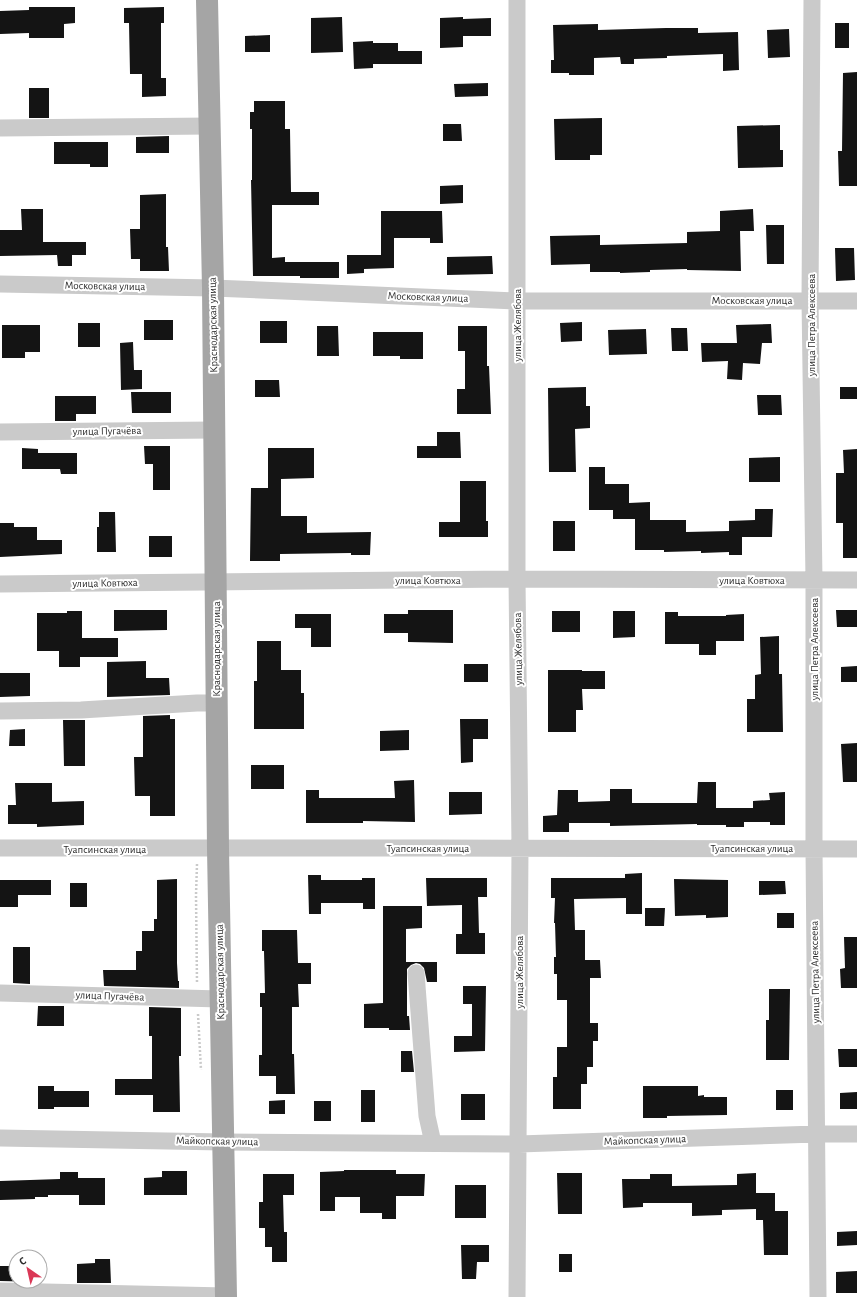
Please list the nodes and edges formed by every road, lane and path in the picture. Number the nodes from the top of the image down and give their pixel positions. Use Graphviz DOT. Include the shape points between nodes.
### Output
graph roads {
  1 [pos="207,0"];
  2 [pos="517,0"];
  3 [pos="812,0"];
  4 [pos="210,126"];
  5 [pos="0,128"];
  6 [pos="0,284"];
  7 [pos="212,288"];
  8 [pos="810,300"];
  9 [pos="517,301"];
  10 [pos="857,301"];
  11 [pos="214,430"];
  12 [pos="0,432"];
  13 [pos="517,579"];
  14 [pos="814,580"];
  15 [pos="857,580"];
  16 [pos="216,581"];
  17 [pos="0,584"];
  18 [pos="217,703"];
  19 [pos="0,711"];
  20 [pos="520,847"];
  21 [pos="0,848"];
  22 [pos="814,848"];
  23 [pos="218,849"];
  24 [pos="857,849"];
  25 [pos="416,973"];
  26 [pos="0,993"];
  27 [pos="220,999"];
  28 [pos="817,1134"];
  29 [pos="857,1134"];
  30 [pos="0,1138"];
  31 [pos="223,1142"];
  32 [pos="433,1143"];
  33 [pos="518,1144"];
  34 [pos="0,1291"];
  35 [pos="226,1296"];
  36 [pos="517,1297"];
  37 [pos="818,1297"];
  1 -- 4 [label="main road, Краснодарская улица"];
  2 -- 9 [label="street, улица Желябова"];
  3 -- 8 [label="street, улица Петра Алексеева"];
  4 -- 5 [label="street"];
  4 -- 7 [label="main road, Краснодарская улица"];
  6 -- 7 [label="street, Московская улица"];
  7 -- 9 [label="street, Московская улица"];
  7 -- 11 [label="main road, Краснодарская улица"];
  8 -- 9 [label="street, Московская улица"];
  8 -- 10 [label="street, Московская улица"];
  8 -- 14 [label="street, улица Петра Алексеева"];
  9 -- 13 [label="street, улица Желябова"];
  11 -- 12 [label="street, улица Пугачёва"];
  11 -- 16 [label="main road, Краснодарская улица"];
  13 -- 14 [label="street, улица Ковтюха"];
  13 -- 16 [label="street, улица Ковтюха"];
  13 -- 20 [label="street, улица Желябова"];
  14 -- 15 [label="street, улица Ковтюха"];
  14 -- 22 [label="street, улица Петра Алексеева"];
  16 -- 17 [label="street, улица Ковтюха"];
  16 -- 18 [label="main road, Краснодарская улица"];
  18 -- 19 [label="street"];
  18 -- 23 [label="main road, Краснодарская улица"];
  20 -- 22 [label="street, Туапсинская улица"];
  20 -- 23 [label="street, Туапсинская улица"];
  20 -- 33 [label="street, улица Желябова"];
  21 -- 23 [label="street, Туапсинская улица"];
  22 -- 24 [label="street, Туапсинская улица"];
  22 -- 28 [label="street, улица Петра Алексеева"];
  23 -- 27 [label="main road, Краснодарская улица"];
  25 -- 32 [label="street" via="427,1116"];
  26 -- 27 [label="street, улица Пугачёва"];
  27 -- 31 [label="main road, Краснодарская улица"];
  28 -- 29 [label="street, Майкопская улица"];
  28 -- 33 [label="street, Майкопская улица"];
  28 -- 37 [label="street, улица Петра Алексеева"];
  30 -- 31 [label="street, Майкопская улица"];
  31 -- 32 [label="street, Майкопская улица"];
  31 -- 35 [label="main road, Краснодарская улица"];
  32 -- 33 [label="street, Майкопская улица"];
  33 -- 36 [label="street, улица Желябова"];
  34 -- 35 [label="street"];
}
